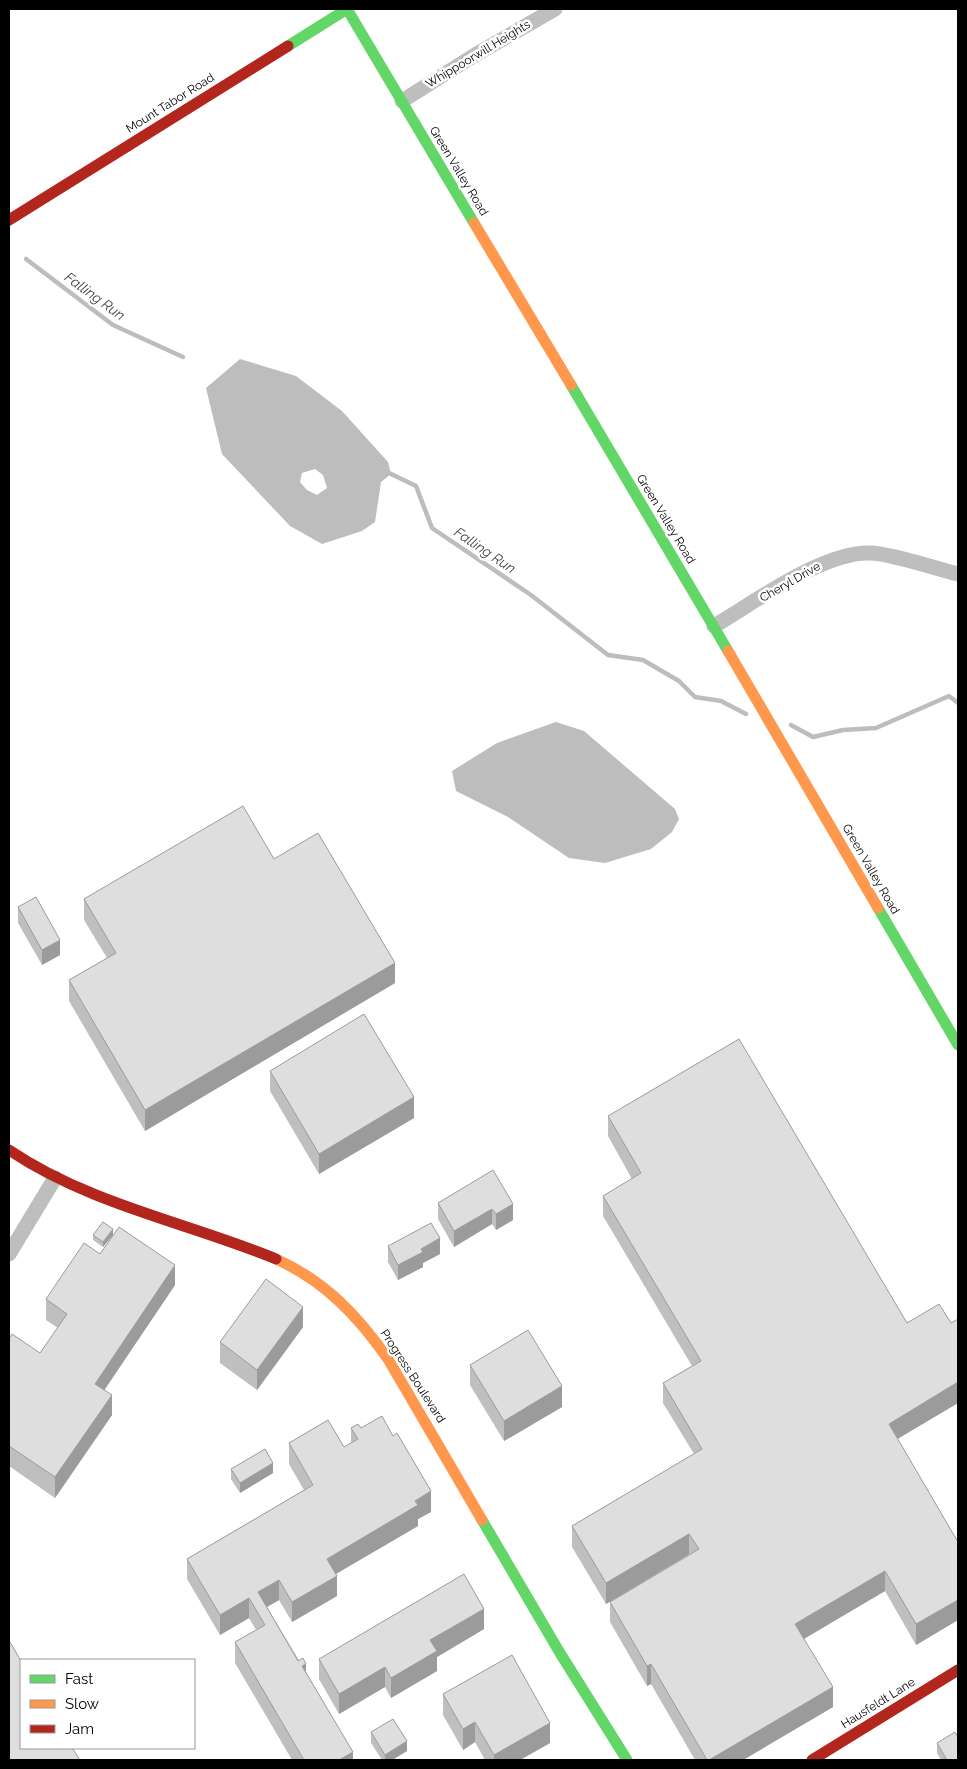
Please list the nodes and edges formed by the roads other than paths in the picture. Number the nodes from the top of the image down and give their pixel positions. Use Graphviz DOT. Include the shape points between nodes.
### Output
graph roads {
  1 [pos="347,9"];
  2 [pos="556,9"];
  3 [pos="402,101"];
  4 [pos="9,220"];
  5 [pos="958,574"];
  6 [pos="714,626"];
  7 [pos="958,1046"];
  8 [pos="9,1150"];
  9 [pos="55,1178"];
  10 [pos="9,1254"];
  11 [pos="958,1670"];
  12 [pos="627,1760"];
  13 [pos="812,1760"];
  1 -- 3 [label="street, Green Valley Road"];
  1 -- 4 [label="street, Mount Tabor Road"];
  2 -- 3 [label="street, Whippoorwill Heights"];
  3 -- 6 [label="street, Green Valley Road"];
  5 -- 6 [label="street, Cheryl Drive" via="872,553 845,555 820,564"];
  6 -- 7 [label="street, Green Valley Road"];
  8 -- 9 [label="street, Progress Boulevard"];
  9 -- 10 [label="street"];
  9 -- 12 [label="street, Progress Boulevard" via="289,1265 309,1276 346,1306 388,1359 560,1653"];
  11 -- 13 [label="street, Hausfeldt Lane"];
}
